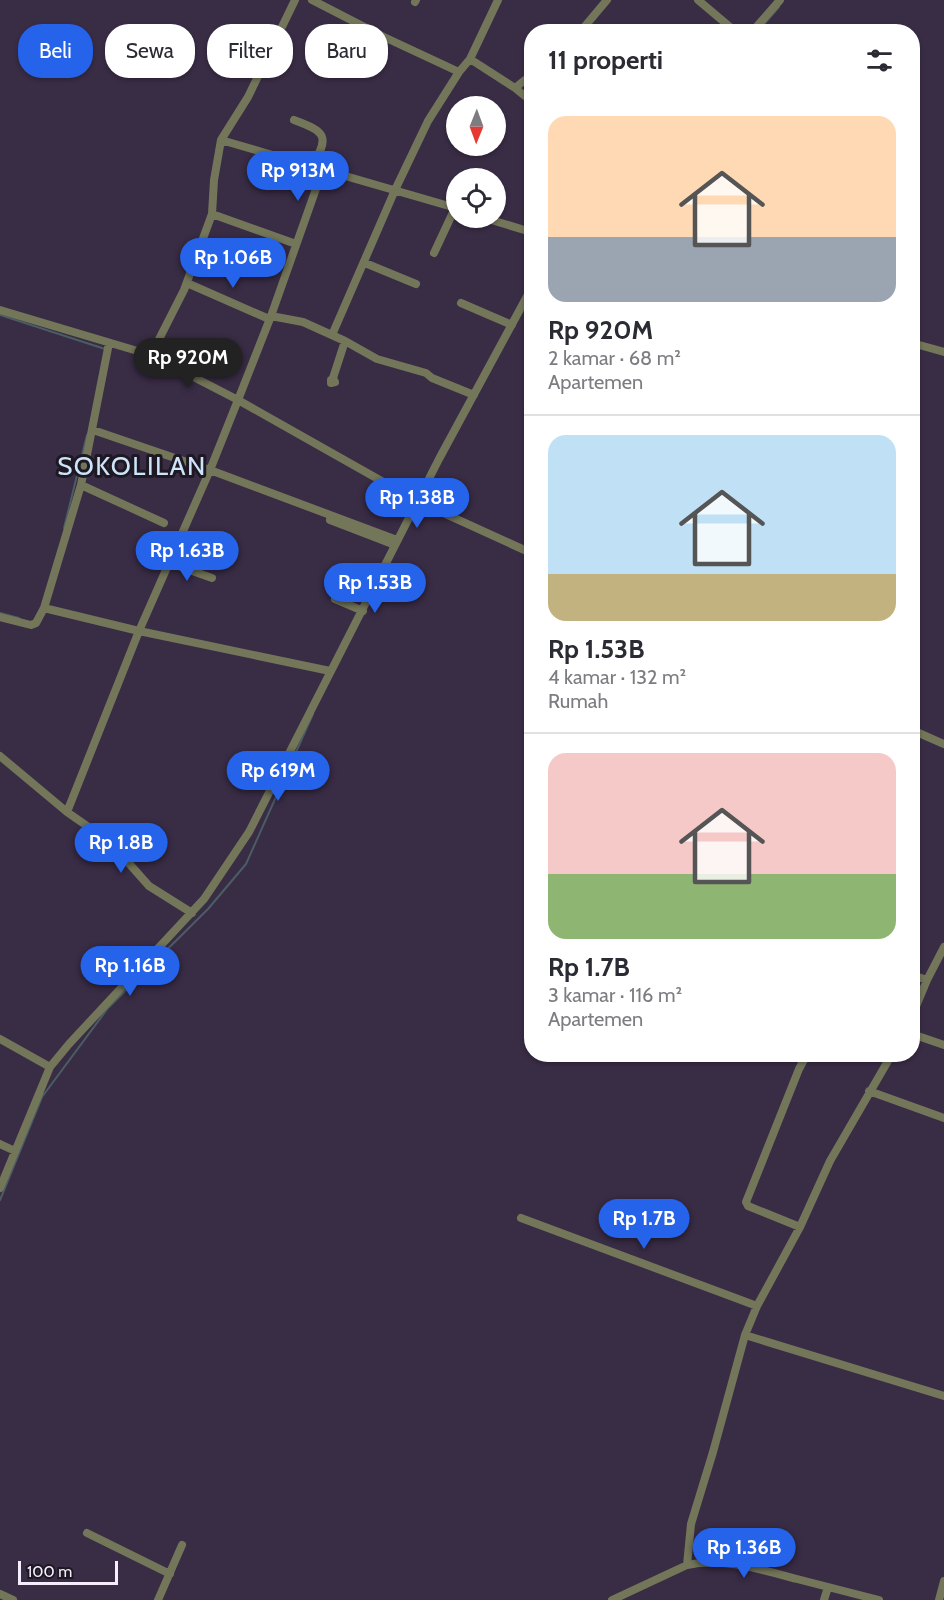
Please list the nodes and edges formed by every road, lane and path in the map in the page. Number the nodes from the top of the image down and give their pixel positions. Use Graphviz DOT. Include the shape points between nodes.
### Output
graph roads {
  1 [pos="295,0"];
  2 [pos="312,0"];
  3 [pos="498,0"];
  4 [pos="607,0"];
  5 [pos="698,0"];
  6 [pos="780,0"];
  7 [pos="587,24"];
  8 [pos="726,24"];
  9 [pos="759,24"];
  10 [pos="470,59"];
  11 [pos="459,72"];
  12 [pos="524,81"];
  13 [pos="515,88"];
  14 [pos="524,95"];
  15 [pos="294,120"];
  16 [pos="221,140"];
  17 [pos="312,166"];
  18 [pos="323,169"];
  19 [pos="395,190"];
  20 [pos="446,205"];
  21 [pos="212,214"];
  22 [pos="506,224"];
  23 [pos="446,227"];
  24 [pos="524,230"];
  25 [pos="296,244"];
  26 [pos="434,253"];
  27 [pos="365,262"];
  28 [pos="187,283"];
  29 [pos="416,284"];
  30 [pos="524,302"];
  31 [pos="461,303"];
  32 [pos="0,310"];
  33 [pos="270,318"];
  34 [pos="512,325"];
  35 [pos="332,335"];
  36 [pos="345,341"];
  37 [pos="108,343"];
  38 [pos="920,345"];
  39 [pos="944,352"];
  40 [pos="151,356"];
  41 [pos="331,380"];
  42 [pos="474,395"];
  43 [pos="238,400"];
  44 [pos="93,432"];
  45 [pos="209,472"];
  46 [pos="81,485"];
  47 [pos="424,504"];
  48 [pos="164,524"];
  49 [pos="396,542"];
  50 [pos="524,550"];
  51 [pos="170,563"];
  52 [pos="212,578"];
  53 [pos="335,599"];
  54 [pos="44,608"];
  55 [pos="363,610"];
  56 [pos="0,617"];
  57 [pos="139,631"];
  58 [pos="330,670"];
  59 [pos="920,734"];
  60 [pos="944,744"];
  61 [pos="0,756"];
  62 [pos="67,812"];
  63 [pos="192,913"];
  64 [pos="944,947"];
  65 [pos="920,978"];
  66 [pos="927,980"];
  67 [pos="920,997"];
  68 [pos="920,1037"];
  69 [pos="0,1039"];
  70 [pos="944,1045"];
  71 [pos="803,1062"];
  72 [pos="887,1062"];
  73 [pos="51,1067"];
  74 [pos="869,1091"];
  75 [pos="944,1118"];
  76 [pos="0,1143"];
  77 [pos="15,1151"];
  78 [pos="0,1188"];
  79 [pos="521,1218"];
  80 [pos="800,1227"];
  81 [pos="758,1306"];
  82 [pos="745,1335"];
  83 [pos="944,1396"];
  84 [pos="87,1533"];
  85 [pos="182,1545"];
  86 [pos="687,1565"];
  87 [pos="170,1574"];
  88 [pos="944,1581"];
  89 [pos="828,1587"];
  90 [pos="0,1594"];
  91 [pos="13,1600"];
  92 [pos="158,1600"];
  93 [pos="612,1600"];
  94 [pos="824,1600"];
  95 [pos="878,1600"];
  96 [pos="939,1600"];
  1 -- 16 [label="street" via="248,97"];
  2 -- 11 [label="street"];
  3 -- 10 [label="street"];
  4 -- 7 [label="street"];
  5 -- 8 [label="street"];
  6 -- 9 [label="street"];
  10 -- 11 [label="street"];
  10 -- 13 [label="street"];
  11 -- 19 [label="street" via="428,121"];
  12 -- 13 [label="street"];
  13 -- 14 [label="street"];
  15 -- 17 [label="street" via="316,129 323,139 323,147"];
  16 -- 17 [label="street"];
  16 -- 21 [label="street"];
  17 -- 18 [label="street"];
  18 -- 19 [label="street"];
  18 -- 25 [label="street"];
  19 -- 20 [label="street"];
  19 -- 27 [label="street"];
  21 -- 25 [label="street"];
  21 -- 28 [label="street"];
  22 -- 24 [label="street"];
  23 -- 26 [label="street"];
  25 -- 33 [label="street"];
  27 -- 29 [label="street"];
  27 -- 35 [label="street"];
  28 -- 33 [label="street"];
  28 -- 40 [label="street"];
  30 -- 34 [label="street"];
  31 -- 34 [label="street"];
  32 -- 37 [label="street"];
  33 -- 35 [label="street" via="303,322"];
  33 -- 43 [label="street"];
  34 -- 42 [label="street"];
  35 -- 36 [label="street"];
  36 -- 41 [label="street" via="335,382"];
  36 -- 42 [label="street" via="377,359 426,373"];
  37 -- 40 [label="street"];
  37 -- 44 [label="street"];
  38 -- 39 [label="street"];
  40 -- 43 [label="street"];
  42 -- 47 [label="street"];
  43 -- 45 [label="street"];
  43 -- 47 [label="street"];
  44 -- 45 [label="street"];
  44 -- 46 [label="street"];
  45 -- 49 [label="street"];
  45 -- 51 [label="street"];
  46 -- 48 [label="street"];
  46 -- 54 [label="street"];
  47 -- 49 [label="street"];
  47 -- 50 [label="street"];
  49 -- 55 [label="street"];
  51 -- 52 [label="street"];
  51 -- 57 [label="street"];
  53 -- 55 [label="street"];
  54 -- 56 [label="street" via="31,625"];
  54 -- 57 [label="street"];
  55 -- 58 [label="street"];
  57 -- 58 [label="street"];
  57 -- 62 [label="street"];
  58 -- 63 [label="street" via="249,832"];
  59 -- 60 [label="street"];
  61 -- 62 [label="street"];
  62 -- 63 [label="street" via="110,842 149,886"];
  63 -- 73 [label="street"];
  64 -- 66 [label="street"];
  65 -- 66 [label="street"];
  66 -- 67 [label="street"];
  68 -- 70 [label="street"];
  69 -- 73 [label="street"];
  71 -- 80 [label="street" via="746,1202"];
  72 -- 74 [label="street"];
  73 -- 77 [label="street"];
  74 -- 75 [label="street"];
  74 -- 80 [label="street" via="830,1161"];
  76 -- 77 [label="street"];
  77 -- 78 [label="street"];
  79 -- 81 [label="street"];
  80 -- 81 [label="street"];
  81 -- 82 [label="street"];
  82 -- 83 [label="street"];
  82 -- 86 [label="street" via="691,1524"];
  84 -- 87 [label="street"];
  85 -- 87 [label="street"];
  86 -- 89 [label="street" via="732,1564"];
  86 -- 93 [label="street"];
  87 -- 92 [label="street"];
  88 -- 96 [label="street"];
  89 -- 94 [label="street"];
  89 -- 95 [label="street"];
  90 -- 91 [label="street"];
}
